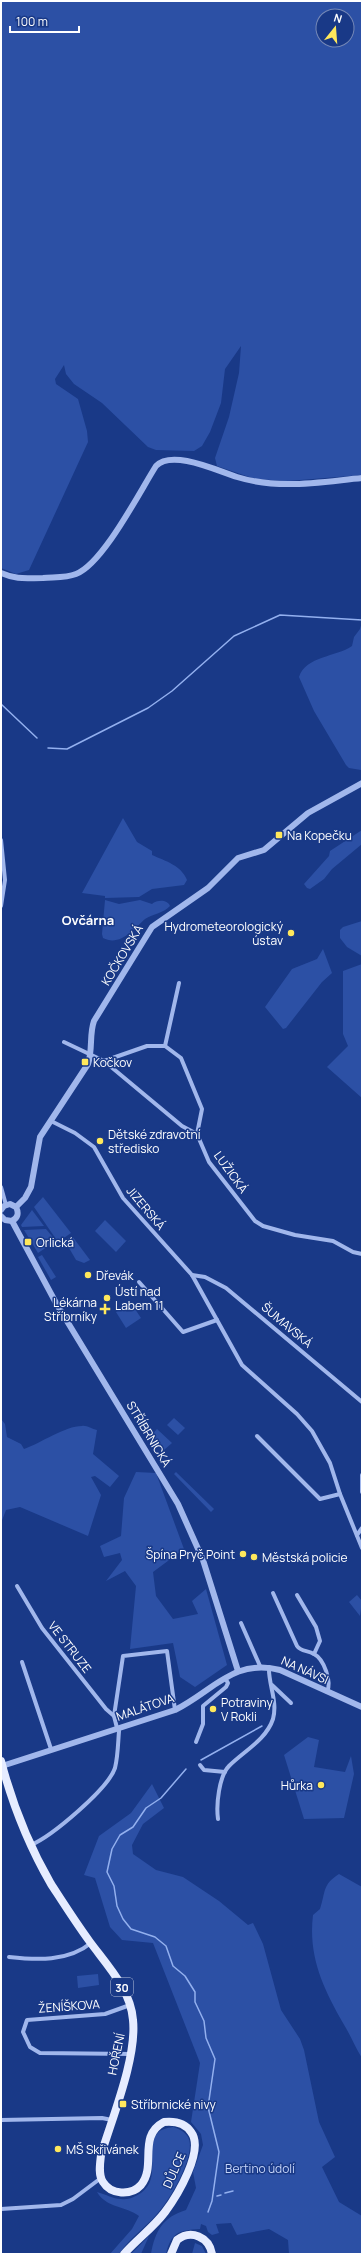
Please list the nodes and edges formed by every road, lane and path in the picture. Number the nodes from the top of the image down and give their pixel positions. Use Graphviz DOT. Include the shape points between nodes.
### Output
graph roads {
  1 [pos="362,478"];
  2 [pos="1,573"];
  3 [pos="362,783"];
  4 [pos="1,840"];
  5 [pos="1,906"];
  6 [pos="179,983"];
  7 [pos="64,1042"];
  8 [pos="165,1046"];
  9 [pos="91,1054"];
  10 [pos="104,1061"];
  11 [pos="51,1121"];
  12 [pos="197,1134"];
  13 [pos="1,1187"];
  14 [pos="6,1205"];
  15 [pos="16,1207"];
  16 [pos="1,1210"];
  17 [pos="1,1217"];
  18 [pos="12,1221"];
  19 [pos="362,1254"];
  20 [pos="192,1275"];
  21 [pos="139,1282"];
  22 [pos="217,1320"];
  23 [pos="362,1402"];
  24 [pos="257,1436"];
  25 [pos="362,1475"];
  26 [pos="362,1492"];
  27 [pos="340,1494"];
  28 [pos="362,1528"];
  29 [pos="357,1535"];
  30 [pos="362,1548"];
  31 [pos="18,1586"];
  32 [pos="274,1593"];
  33 [pos="297,1595"];
  34 [pos="241,1623"];
  35 [pos="314,1654"];
  36 [pos="22,1662"];
  37 [pos="260,1666"];
  38 [pos="269,1667"];
  39 [pos="238,1671"];
  40 [pos="225,1678"];
  41 [pos="272,1684"];
  42 [pos="327,1692"];
  43 [pos="291,1703"];
  44 [pos="362,1707"];
  45 [pos="175,1710"];
  46 [pos="114,1716"];
  47 [pos="118,1729"];
  48 [pos="196,1742"];
  49 [pos="51,1748"];
  50 [pos="1,1764"];
  51 [pos="200,1766"];
  52 [pos="225,1772"];
  53 [pos="218,1819"];
  54 [pos="31,1845"];
  55 [pos="91,1943"];
  56 [pos="9,1957"];
  57 [pos="130,2005"];
  58 [pos="131,2054"];
  59 [pos="1,2120"];
  60 [pos="112,2120"];
  61 [pos="101,2178"];
  62 [pos="1,2209"];
  63 [pos="124,2254"];
  64 [pos="171,2254"];
  65 [pos="212,2254"];
  1 -- 2 [label="street" via="279,485 238,478 183,461 164,460 156,466 108,544 91,564 77,574 18,579"];
  3 -- 9 [label="street, KOČKOVSKÁ" via="308,813 264,850 238,858 208,888 152,927 94,1021"];
  4 -- 5 [label="street" via="5,880"];
  6 -- 8 [label="street"];
  7 -- 9 [label="street"];
  8 -- 10 [label="street" via="146,1046"];
  8 -- 12 [label="street" via="181,1058 202,1109"];
  9 -- 10 [label="street"];
  9 -- 11 [label="street, KOČKOVSKÁ" via="88,1064"];
  10 -- 12 [label="street" via="182,1126"];
  11 -- 15 [label="street, KOČKOVSKÁ" via="39,1140 31,1187"];
  11 -- 20 [label="street, JIZERSKÁ" via="75,1133 94,1147 123,1198"];
  12 -- 19 [label="street, LUŽICKÁ" via="209,1162 254,1221 262,1226 296,1235 333,1241"];
  13 -- 14 [label="street"];
  14 -- 15 [label="street"];
  14 -- 16 [label="street"];
  15 -- 18 [label="street" via="18,1215"];
  17 -- 18 [label="street"];
  18 -- 39 [label="street, STŘÍBRNICKÁ" via="52,1296 178,1504 203,1560"];
  20 -- 22 [label="street, JIZERSKÁ"];
  20 -- 23 [label="street, ŠUMAVSKÁ" via="205,1277 226,1288"];
  21 -- 22 [label="street" via="183,1332"];
  22 -- 27 [label="street, JIZERSKÁ" via="242,1365 297,1414 312,1431 330,1463"];
  24 -- 27 [label="street" via="320,1499"];
  25 -- 26 [label="street"];
  27 -- 29 [label="street, JIZERSKÁ"];
  28 -- 29 [label="street"];
  29 -- 30 [label="street, JIZERSKÁ"];
  31 -- 46 [label="street, VE STRUZE" via="46,1634"];
  32 -- 35 [label="street" via="296,1646 299,1650"];
  33 -- 35 [label="street" via="316,1627 320,1641"];
  34 -- 37 [label="street"];
  35 -- 42 [label="street" via="329,1679"];
  36 -- 49 [label="street"];
  37 -- 38 [label="street, NA NÁVSI"];
  37 -- 39 [label="street, NA NÁVSI"];
  38 -- 41 [label="street"];
  38 -- 42 [label="street, NA NÁVSI"];
  39 -- 40 [label="street, MALÁTOVA"];
  40 -- 45 [label="street, MALÁTOVA"];
  40 -- 48 [label="street" via="228,1683 226,1687 203,1706 203,1724"];
  41 -- 43 [label="street"];
  41 -- 52 [label="street" via="273,1718 269,1727 252,1747 228,1766"];
  42 -- 44 [label="street, NA NÁVSI"];
  45 -- 46 [label="street" via="167,1651 123,1656"];
  45 -- 47 [label="street, MALÁTOVA"];
  46 -- 47 [label="street"];
  47 -- 49 [label="street, MALÁTOVA"];
  47 -- 54 [label="street" via="114,1769 98,1793 42,1839"];
  49 -- 50 [label="street, MALÁTOVA"];
  50 -- 54 [label="main road, HOŘENÍ / 30"];
  51 -- 52 [label="street" via="204,1770"];
  52 -- 53 [label="street" via="218,1795"];
  54 -- 55 [label="main road, HOŘENÍ / 30" via="54,1888"];
  55 -- 56 [label="street" via="76,1952 60,1957"];
  55 -- 57 [label="main road, HOŘENÍ / 30" via="118,1980"];
  57 -- 58 [label="main road, HOŘENÍ / 30" via="134,2026"];
  57 -- 58 [label="street, ŽENÍŠKOVA" via="106,2014 27,2020 24,2024 24,2037 30,2048 40,2053"];
  58 -- 60 [label="main road, HOŘENÍ / 30"];
  59 -- 60 [label="street"];
  60 -- 61 [label="main road, HOŘENÍ / 30" via="100,2163"];
  61 -- 62 [label="street" via="61,2205"];
  61 -- 63 [label="main road, DŮLCE" via="106,2186 119,2193 131,2192 140,2186 146,2172 151,2133 164,2122 182,2124 191,2131 196,2141 192,2161 171,2204 158,2221"];
  64 -- 65 [label="main road" via="177,2240 189,2235 203,2238 210,2246"];
}
